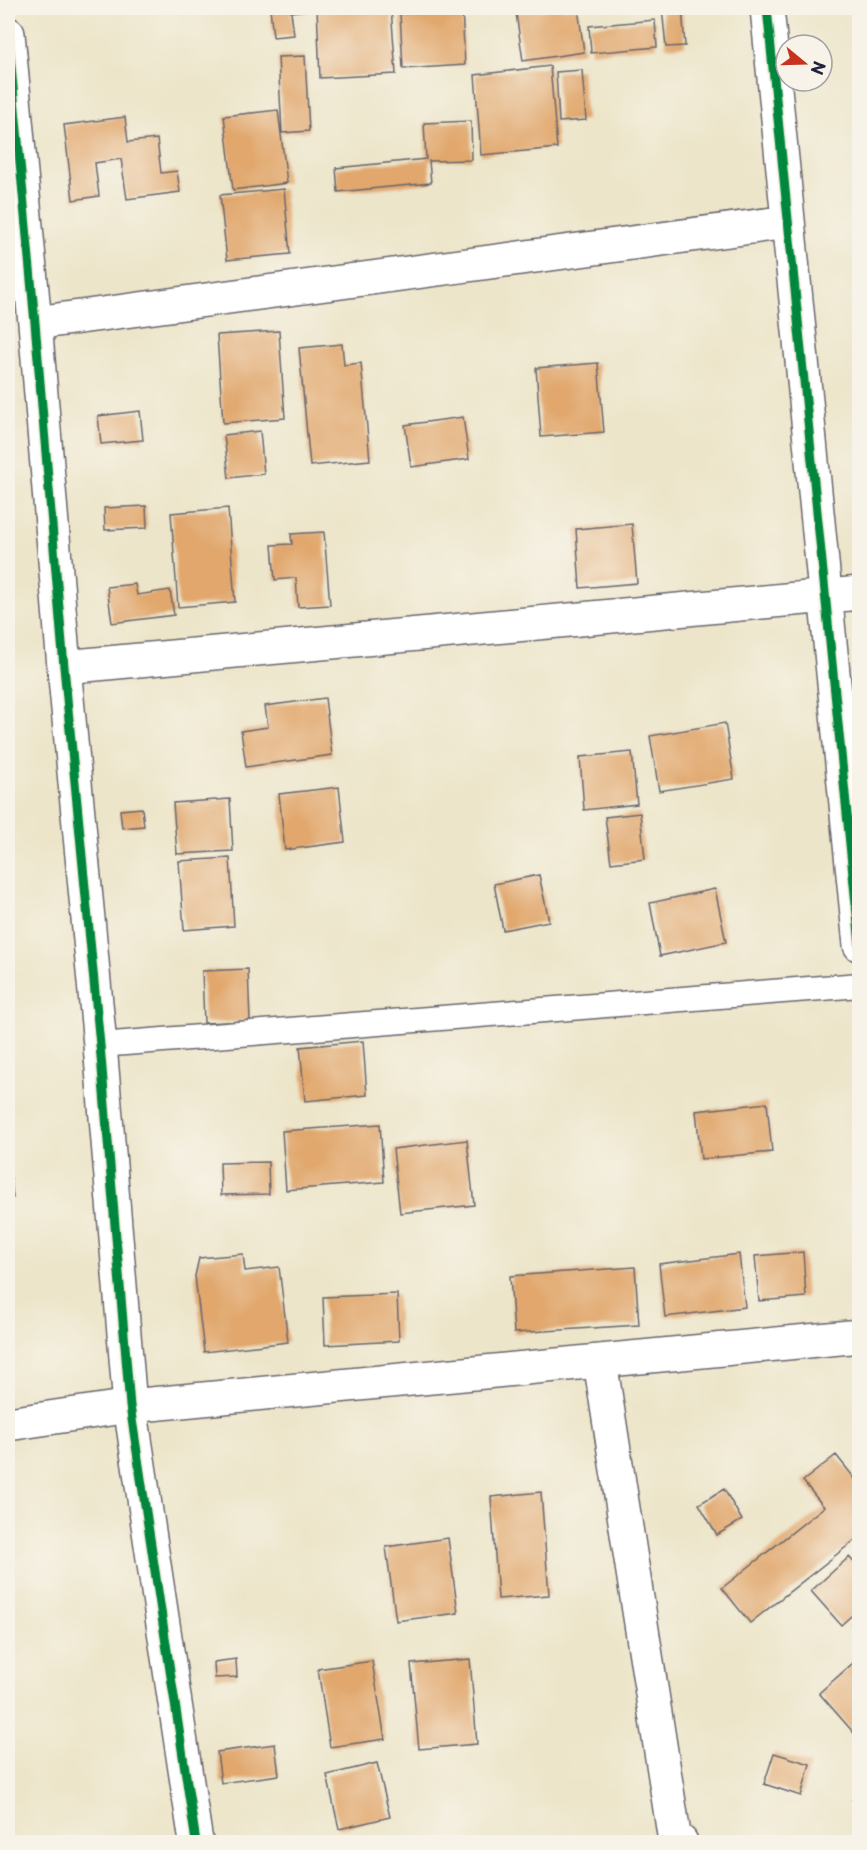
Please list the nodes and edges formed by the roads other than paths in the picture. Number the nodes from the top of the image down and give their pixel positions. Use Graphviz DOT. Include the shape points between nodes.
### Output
graph roads {
  1 [pos="767,8"];
  2 [pos="8,33"];
  3 [pos="788,222"];
  4 [pos="35,323"];
  5 [pos="860,593"];
  6 [pos="825,596"];
  7 [pos="64,667"];
  8 [pos="860,945"];
  9 [pos="860,985"];
  10 [pos="100,1045"];
  11 [pos="860,1336"];
  12 [pos="600,1361"];
  13 [pos="130,1406"];
  14 [pos="8,1424"];
  15 [pos="196,1842"];
  16 [pos="681,1842"];
  1 -- 3 [label="street"];
  2 -- 4 [label="street"];
  3 -- 4 [label="street"];
  3 -- 6 [label="street"];
  4 -- 7 [label="street"];
  5 -- 6 [label="street"];
  6 -- 7 [label="street"];
  6 -- 8 [label="street"];
  7 -- 10 [label="street"];
  9 -- 10 [label="lane"];
  10 -- 13 [label="street"];
  11 -- 12 [label="street"];
  12 -- 13 [label="street"];
  12 -- 16 [label="street" via="675,1841"];
  13 -- 14 [label="street"];
  13 -- 15 [label="street"];
}
